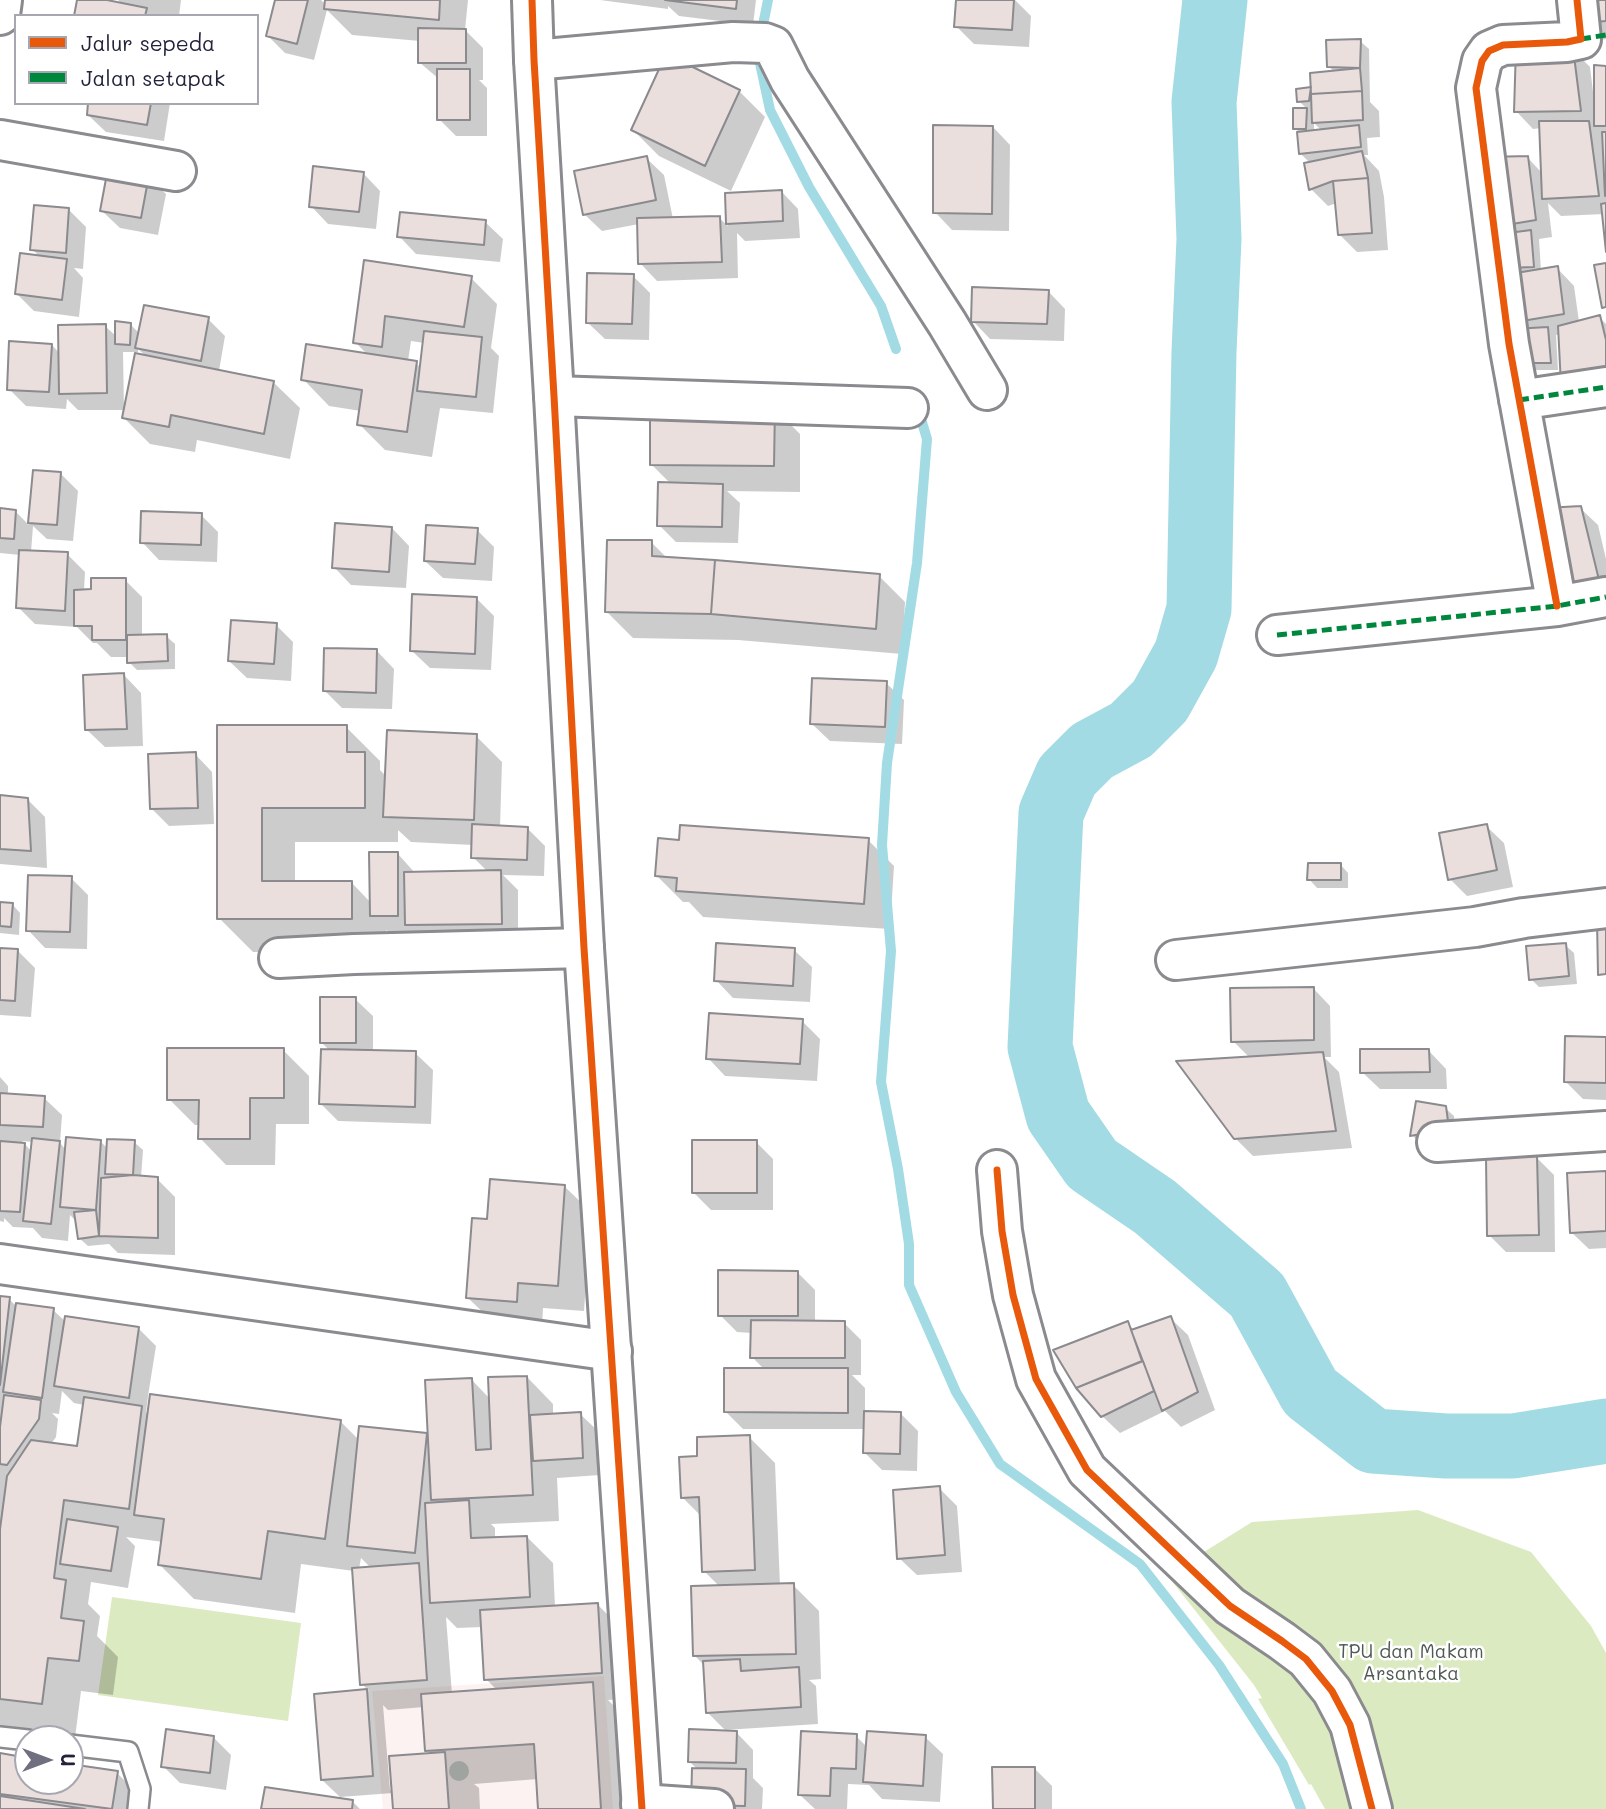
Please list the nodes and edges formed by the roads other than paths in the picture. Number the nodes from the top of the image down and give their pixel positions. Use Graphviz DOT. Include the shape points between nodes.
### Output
graph roads {
  1 [pos="2,0"];
  2 [pos="532,0"];
  3 [pos="1577,0"];
  4 [pos="0,15"];
  5 [pos="1594,37"];
  6 [pos="534,60"];
  7 [pos="0,140"];
  8 [pos="176,171"];
  9 [pos="1606,387"];
  10 [pos="987,390"];
  11 [pos="554,396"];
  12 [pos="1519,400"];
  13 [pos="908,408"];
  14 [pos="1606,597"];
  15 [pos="1557,606"];
  16 [pos="1277,635"];
  17 [pos="1606,908"];
  18 [pos="584,948"];
  19 [pos="279,958"];
  20 [pos="1176,960"];
  21 [pos="1606,1131"];
  22 [pos="1437,1142"];
  23 [pos="997,1170"];
  24 [pos="0,1264"];
  25 [pos="612,1350"];
  26 [pos="84,1747"];
  27 [pos="641,1806"];
  28 [pos="138,1809"];
  29 [pos="714,1809"];
  30 [pos="1372,1809"];
  1 -- 4 [label="street"];
  2 -- 6 [label="street"];
  3 -- 5 [label="street"];
  5 -- 12 [label="street" via="1503,45 1489,51 1478,73 1476,88"];
  6 -- 10 [label="street" via="749,43 773,46 790,80"];
  6 -- 11 [label="street"];
  7 -- 8 [label="street"];
  9 -- 12 [label="street"];
  11 -- 13 [label="street"];
  11 -- 18 [label="street"];
  12 -- 15 [label="street"];
  14 -- 15 [label="street"];
  15 -- 16 [label="street"];
  17 -- 20 [label="street"];
  18 -- 19 [label="street"];
  18 -- 25 [label="street"];
  21 -- 22 [label="street"];
  23 -- 30 [label="street" via="1013,1295 1036,1379 1087,1470 1230,1606 1306,1659 1332,1690 1350,1725"];
  24 -- 25 [label="street"];
  25 -- 27 [label="street"];
  26 -- 28 [label="lane" via="128,1752 140,1789"];
  27 -- 29 [label="street"];
}
